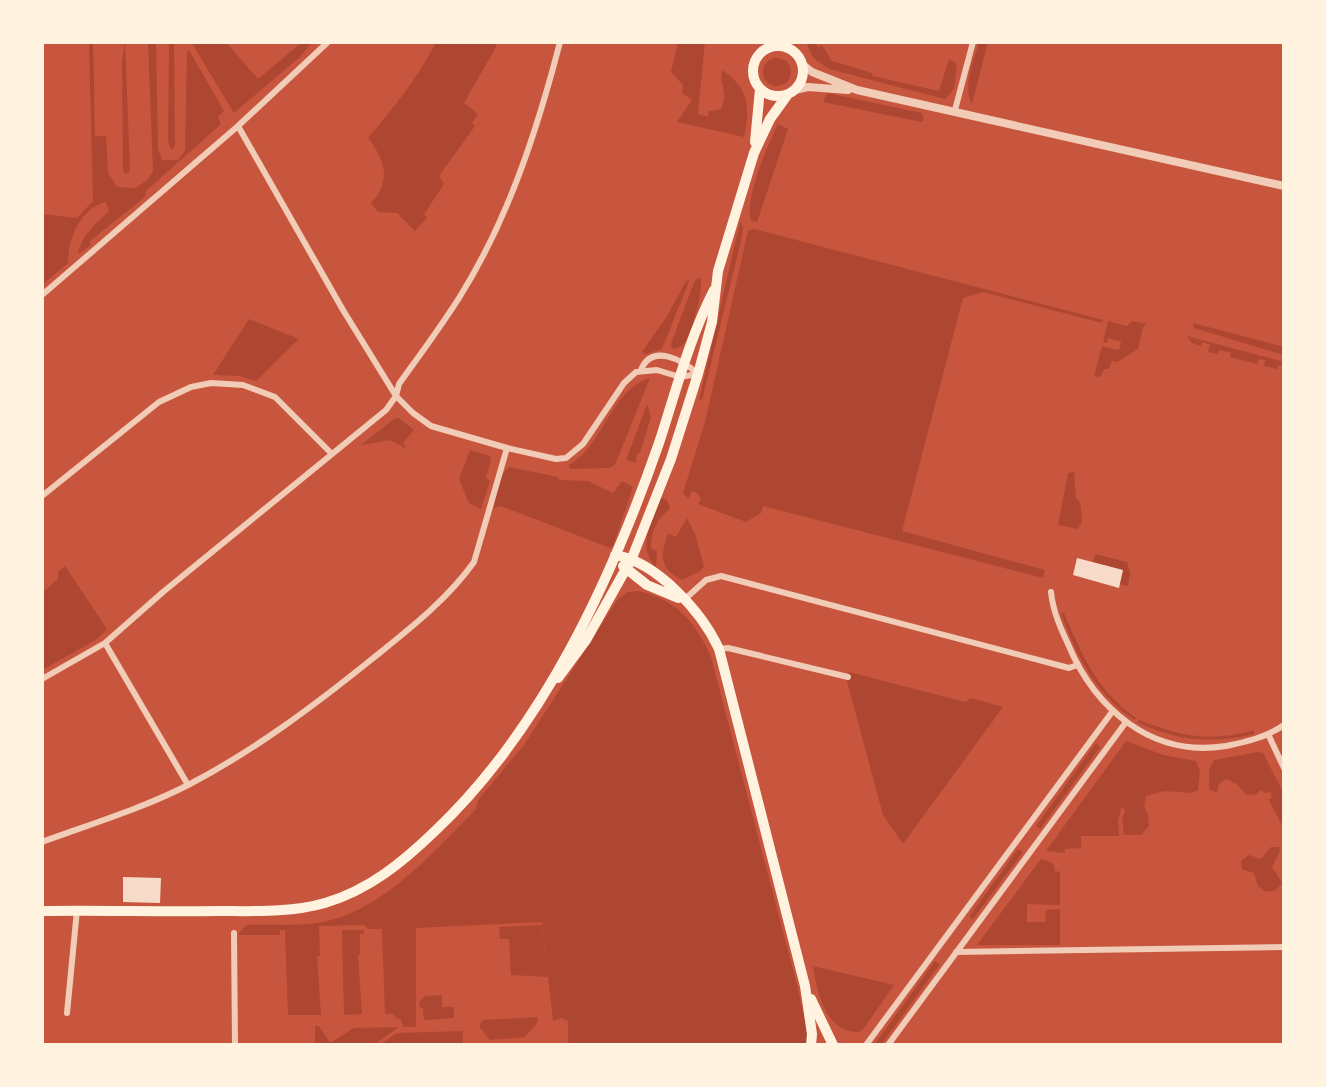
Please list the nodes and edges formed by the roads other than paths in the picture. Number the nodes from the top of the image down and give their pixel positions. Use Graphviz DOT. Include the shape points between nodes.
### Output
graph roads {
  1 [pos="328,42"];
  2 [pos="560,42"];
  3 [pos="795,42"];
  4 [pos="973,42"];
  5 [pos="772,45"];
  6 [pos="800,60"];
  7 [pos="760,89"];
  8 [pos="857,90"];
  9 [pos="791,92"];
  10 [pos="955,110"];
  11 [pos="238,126"];
  12 [pos="754,153"];
  13 [pos="1284,186"];
  14 [pos="714,290"];
  15 [pos="42,295"];
  16 [pos="684,361"];
  17 [pos="641,370"];
  18 [pos="698,374"];
  19 [pos="680,377"];
  20 [pos="396,396"];
  21 [pos="507,448"];
  22 [pos="332,454"];
  23 [pos="42,496"];
  24 [pos="615,555"];
  25 [pos="632,558"];
  26 [pos="626,570"];
  27 [pos="1051,592"];
  28 [pos="684,600"];
  29 [pos="105,643"];
  30 [pos="719,649"];
  31 [pos="1077,665"];
  32 [pos="848,677"];
  33 [pos="42,679"];
  34 [pos="538,706"];
  35 [pos="1112,712"];
  36 [pos="1126,722"];
  37 [pos="1283,729"];
  38 [pos="1268,734"];
  39 [pos="1284,768"];
  40 [pos="188,785"];
  41 [pos="42,842"];
  42 [pos="77,910"];
  43 [pos="42,911"];
  44 [pos="234,933"];
  45 [pos="1284,947"];
  46 [pos="955,952"];
  47 [pos="805,986"];
  48 [pos="67,1013"];
  49 [pos="235,1045"];
  50 [pos="811,1045"];
  51 [pos="833,1045"];
  52 [pos="866,1045"];
  53 [pos="888,1045"];
  1 -- 11 [label="street"];
  2 -- 20 [label="street" via="505,210 459,298"];
  3 -- 6 [label="main road"];
  4 -- 10 [label="street"];
  5 -- 6 [label="main road"];
  5 -- 7 [label="main road" via="754,66"];
  6 -- 8 [label="street" via="812,72"];
  6 -- 9 [label="main road" via="802,76"];
  7 -- 9 [label="main road" via="773,96"];
  7 -- 12 [label="main road"];
  8 -- 9 [label="street" via="808,87"];
  8 -- 10 [label="street"];
  9 -- 12 [label="main road"];
  10 -- 13 [label="street"];
  11 -- 15 [label="street"];
  11 -- 20 [label="street"];
  12 -- 14 [label="main road"];
  14 -- 16 [label="main road"];
  14 -- 18 [label="main road" via="712,322"];
  16 -- 17 [label="street" via="663,355 649,359"];
  16 -- 18 [label="street"];
  16 -- 19 [label="main road"];
  17 -- 19 [label="street"];
  17 -- 21 [label="street" via="624,383 583,444 566,458"];
  18 -- 19 [label="street"];
  18 -- 25 [label="main road"];
  19 -- 24 [label="main road"];
  20 -- 21 [label="street" via="431,426"];
  20 -- 22 [label="street"];
  21 -- 40 [label="street" via="474,562 463,578 323,698"];
  22 -- 23 [label="street" via="275,397 243,385 211,383 159,402"];
  22 -- 29 [label="street"];
  24 -- 25 [label="main road"];
  24 -- 26 [label="main road"];
  24 -- 34 [label="main road"];
  25 -- 26 [label="main road"];
  25 -- 28 [label="main road"];
  26 -- 28 [label="main road"];
  26 -- 34 [label="main road" via="586,640"];
  27 -- 31 [label="street"];
  28 -- 30 [label="main road"];
  28 -- 31 [label="street" via="706,580 721,576 1069,668"];
  29 -- 33 [label="street"];
  29 -- 40 [label="street"];
  30 -- 32 [label="street"];
  30 -- 47 [label="main road"];
  31 -- 35 [label="street"];
  34 -- 42 [label="main road" via="467,801 396,866 357,891 287,910"];
  35 -- 36 [label="street"];
  35 -- 52 [label="street"];
  36 -- 38 [label="street" via="1164,743 1187,748"];
  36 -- 46 [label="street"];
  37 -- 38 [label="street"];
  38 -- 39 [label="street"];
  40 -- 41 [label="street"];
  42 -- 43 [label="main road"];
  42 -- 48 [label="street"];
  44 -- 49 [label="street"];
  45 -- 46 [label="street"];
  46 -- 53 [label="street"];
  47 -- 50 [label="main road"];
  47 -- 51 [label="main road"];
}
